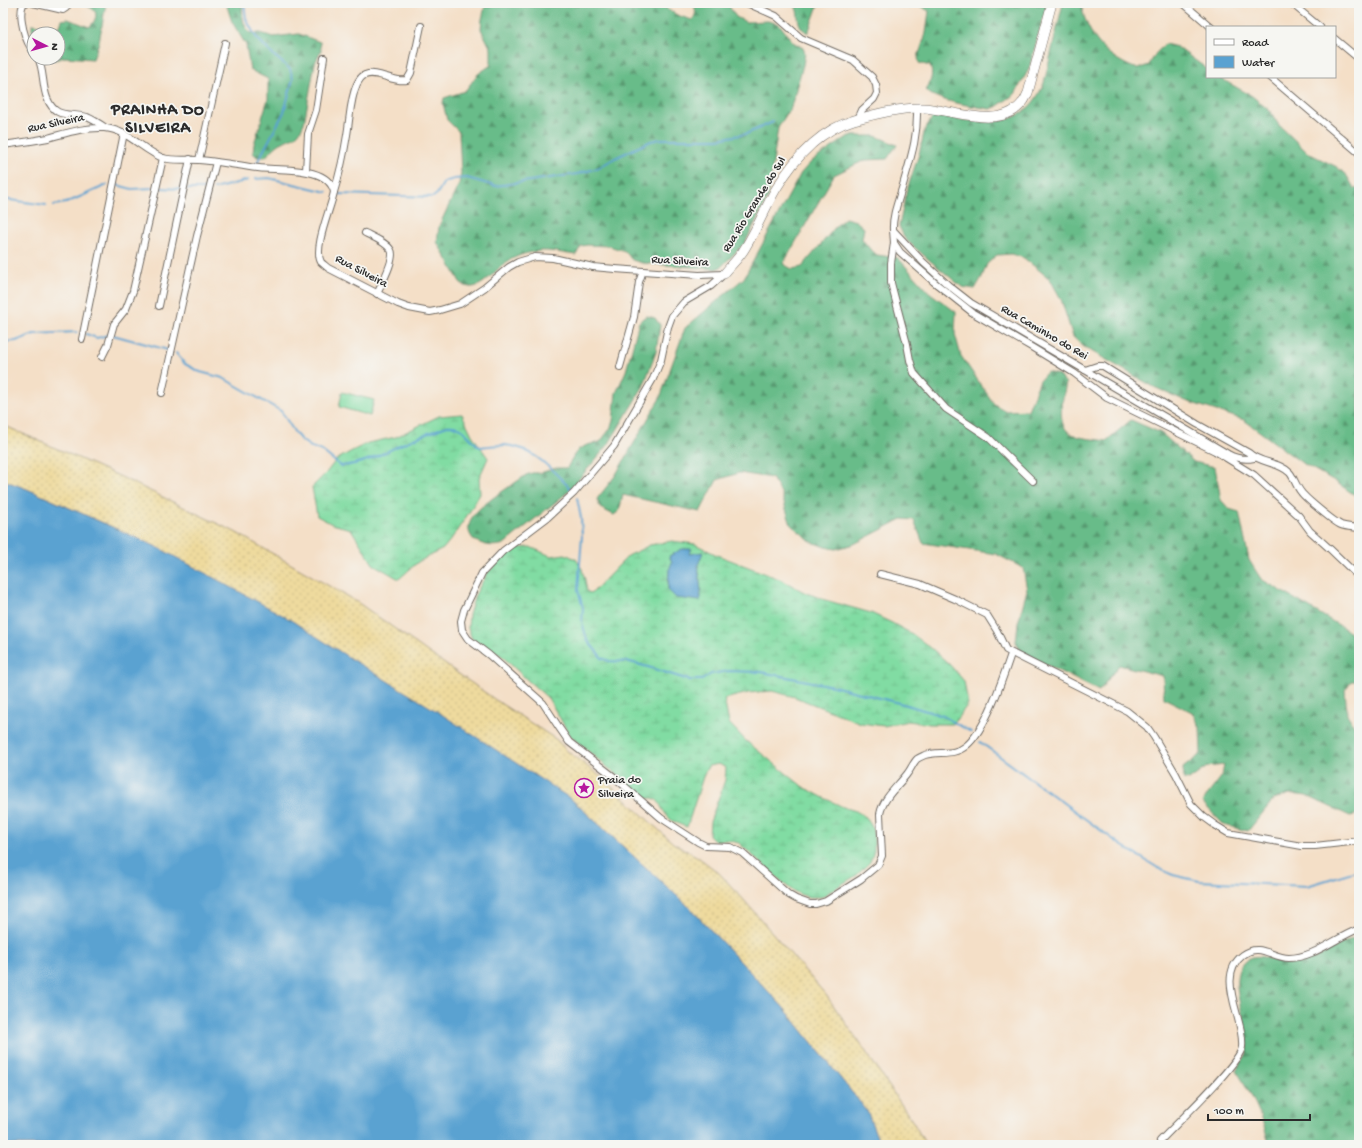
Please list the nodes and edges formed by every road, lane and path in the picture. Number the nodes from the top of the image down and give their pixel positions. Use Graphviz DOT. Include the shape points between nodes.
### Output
graph roads {
  1 [pos="26,3"];
  2 [pos="33,3"];
  3 [pos="69,3"];
  4 [pos="747,3"];
  5 [pos="1052,3"];
  6 [pos="1183,3"];
  7 [pos="1291,3"];
  8 [pos="421,26"];
  9 [pos="1210,26"];
  10 [pos="1319,26"];
  11 [pos="26,40"];
  12 [pos="1336,40"];
  13 [pos="225,43"];
  14 [pos="324,58"];
  15 [pos="1359,59"];
  16 [pos="41,66"];
  17 [pos="1271,78"];
  18 [pos="917,108"];
  19 [pos="858,119"];
  20 [pos="106,128"];
  21 [pos="124,133"];
  22 [pos="3,145"];
  23 [pos="1359,153"];
  24 [pos="163,158"];
  25 [pos="190,159"];
  26 [pos="199,160"];
  27 [pos="216,162"];
  28 [pos="306,171"];
  29 [pos="334,192"];
  30 [pos="894,230"];
  31 [pos="365,233"];
  32 [pos="894,243"];
  33 [pos="643,271"];
  34 [pos="724,274"];
  35 [pos="377,294"];
  36 [pos="159,306"];
  37 [pos="82,339"];
  38 [pos="102,357"];
  39 [pos="620,366"];
  40 [pos="1086,370"];
  41 [pos="162,393"];
  42 [pos="1254,458"];
  43 [pos="1033,481"];
  44 [pos="1359,528"];
  45 [pos="880,574"];
  46 [pos="1359,577"];
  47 [pos="1011,654"];
  48 [pos="1359,841"];
  49 [pos="1359,929"];
  50 [pos="1160,1141"];
  1 -- 11 [label="street" via="22,8"];
  2 -- 3 [label="street" via="62,10"];
  4 -- 19 [label="street" via="776,16 801,38 853,60 872,77 877,93 862,110"];
  5 -- 18 [label="street, Rua Rio Grande do Sul" via="1028,93 1016,109 996,116 975,116"];
  6 -- 9 [label="street"];
  7 -- 10 [label="street"];
  8 -- 29 [label="street" via="411,73 407,80 400,81 366,74 357,83"];
  12 -- 15 [label="street"];
  13 -- 26 [label="street"];
  14 -- 28 [label="street" via="316,110 308,134"];
  16 -- 20 [label="street" via="47,97 55,110 61,114 86,117"];
  17 -- 23 [label="street"];
  18 -- 19 [label="street, Rua Rio Grande do Sul"];
  18 -- 30 [label="street" via="917,134 893,218"];
  19 -- 34 [label="street, Rua Rio Grande do Sul" via="831,130 803,153 777,189 744,250"];
  20 -- 21 [label="street, Rua Silveira"];
  20 -- 22 [label="street, Rua Silveira" via="86,128"];
  21 -- 24 [label="street, Rua Silveira"];
  21 -- 37 [label="street"];
  24 -- 25 [label="street, Rua Silveira"];
  24 -- 38 [label="street" via="131,301 114,324"];
  25 -- 26 [label="street, Rua Silveira"];
  25 -- 36 [label="street"];
  26 -- 27 [label="street, Rua Silveira"];
  27 -- 28 [label="street, Rua Silveira"];
  27 -- 41 [label="street"];
  28 -- 29 [label="street, Rua Silveira" via="325,178"];
  29 -- 35 [label="street, Rua Silveira" via="320,239 321,262"];
  30 -- 32 [label="street"];
  30 -- 40 [label="street, Rua Caminho do Rei" via="923,262 971,303"];
  31 -- 35 [label="street" via="392,251 393,258"];
  32 -- 43 [label="street" via="891,283 914,373 946,409 988,437"];
  32 -- 46 [label="street" via="900,252 928,277 974,313 1074,373 1107,398 1215,452 1254,475"];
  33 -- 34 [label="street, Rua Silveira"];
  33 -- 35 [label="street, Rua Silveira" via="593,267 554,258 535,257 518,262 460,304 440,310 430,312 409,308"];
  33 -- 39 [label="street" via="634,317"];
  34 -- 47 [label="street" via="711,286 684,302 672,316 654,378 614,446 574,492 548,517 503,551 482,573 462,616 462,630 466,637 544,703 569,742 661,818 706,846 730,848 742,853 789,895 802,902 816,904 831,899 878,865 882,856 880,814 885,800 921,756 957,751 966,747 975,737 989,711"];
  40 -- 42 [label="street" via="1228,454 1238,459"];
  40 -- 42 [label="street, Rua Caminho do Rei" via="1103,366"];
  42 -- 44 [label="street, Rua Caminho do Rei" via="1290,473 1301,493 1330,519 1341,525"];
  45 -- 47 [label="street" via="920,584 987,615 1006,650"];
  47 -- 48 [label="street" via="1127,711 1140,721 1154,737 1191,804 1204,817 1228,833 1302,846"];
  49 -- 50 [label="street" via="1302,956 1288,958 1262,950 1252,950 1235,963 1230,977 1242,1048 1231,1066"];
}
